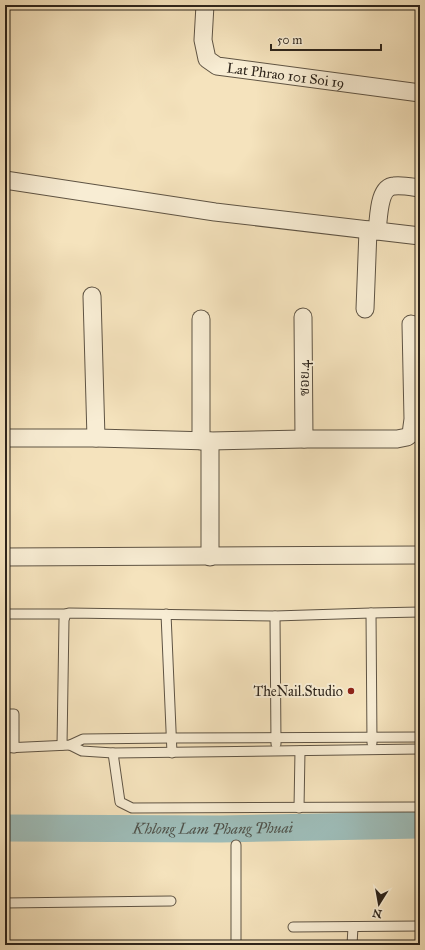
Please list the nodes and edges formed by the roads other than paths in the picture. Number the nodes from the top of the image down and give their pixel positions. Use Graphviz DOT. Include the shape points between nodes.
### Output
graph roads {
  1 [pos="205,5"];
  2 [pos="420,93"];
  3 [pos="5,180"];
  4 [pos="420,188"];
  5 [pos="372,230"];
  6 [pos="420,236"];
  7 [pos="92,296"];
  8 [pos="365,309"];
  9 [pos="303,317"];
  10 [pos="201,319"];
  11 [pos="411,324"];
  12 [pos="5,438"];
  13 [pos="96,438"];
  14 [pos="304,439"];
  15 [pos="205,441"];
  16 [pos="420,555"];
  17 [pos="5,557"];
  18 [pos="210,557"];
  19 [pos="420,612"];
  20 [pos="371,613"];
  21 [pos="5,614"];
  22 [pos="66,614"];
  23 [pos="166,614"];
  24 [pos="275,616"];
  25 [pos="5,714"];
  26 [pos="372,737"];
  27 [pos="420,737"];
  28 [pos="172,738"];
  29 [pos="276,738"];
  30 [pos="66,745"];
  31 [pos="10,748"];
  32 [pos="372,749"];
  33 [pos="420,749"];
  34 [pos="276,751"];
  35 [pos="300,751"];
  36 [pos="113,753"];
  37 [pos="172,753"];
  38 [pos="420,807"];
  39 [pos="299,808"];
  40 [pos="236,846"];
  41 [pos="171,901"];
  42 [pos="5,903"];
  43 [pos="420,926"];
  44 [pos="293,927"];
  45 [pos="353,927"];
  46 [pos="236,945"];
  47 [pos="352,945"];
  1 -- 2 [label="street, Lat Phrao 101 Soi 19" via="203,40 207,59 217,66"];
  3 -- 5 [label="street" via="215,212"];
  4 -- 5 [label="street" via="387,188"];
  5 -- 6 [label="street"];
  5 -- 8 [label="street"];
  7 -- 13 [label="street"];
  9 -- 14 [label="street, ซอย.4"];
  10 -- 15 [label="street"];
  11 -- 14 [label="street" via="411,434 397,439"];
  12 -- 13 [label="street"];
  13 -- 15 [label="street"];
  14 -- 15 [label="street"];
  15 -- 18 [label="street"];
  16 -- 18 [label="street"];
  17 -- 18 [label="street"];
  19 -- 20 [label="lane"];
  20 -- 24 [label="lane"];
  20 -- 26 [label="lane"];
  21 -- 22 [label="lane"];
  22 -- 23 [label="lane"];
  22 -- 30 [label="lane"];
  23 -- 24 [label="lane"];
  23 -- 28 [label="lane"];
  24 -- 29 [label="lane"];
  25 -- 31 [label="lane" via="14,714"];
  26 -- 27 [label="lane"];
  26 -- 29 [label="lane"];
  26 -- 32 [label="lane"];
  28 -- 29 [label="lane"];
  28 -- 30 [label="lane" via="83,740"];
  28 -- 37 [label="lane"];
  29 -- 34 [label="lane"];
  30 -- 31 [label="lane"];
  30 -- 36 [label="lane" via="82,751"];
  32 -- 33 [label="lane"];
  32 -- 35 [label="lane"];
  34 -- 35 [label="lane"];
  34 -- 37 [label="lane"];
  35 -- 39 [label="lane"];
  36 -- 37 [label="lane"];
  36 -- 39 [label="lane" via="120,802 132,808"];
  38 -- 39 [label="lane"];
  40 -- 46 [label="lane"];
  41 -- 42 [label="lane"];
  43 -- 45 [label="lane"];
  44 -- 45 [label="lane"];
  45 -- 47 [label="lane"];
}
